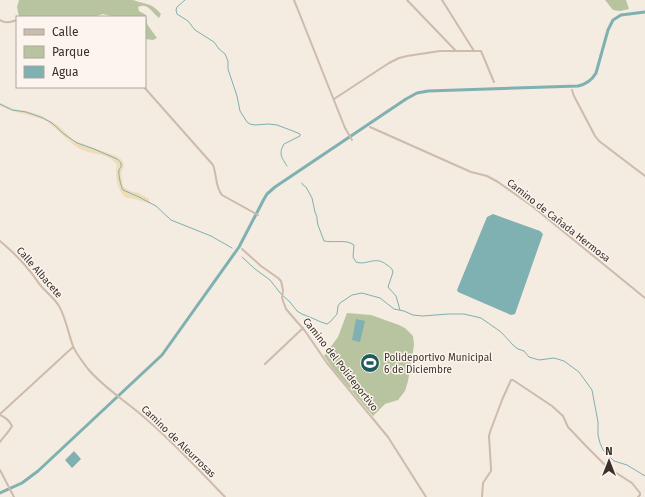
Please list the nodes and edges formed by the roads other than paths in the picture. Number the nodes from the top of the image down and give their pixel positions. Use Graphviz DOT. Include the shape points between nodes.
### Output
graph roads {
  1 [pos="294,0"];
  2 [pos="407,0"];
  3 [pos="442,0"];
  4 [pos="0,20"];
  5 [pos="16,20"];
  6 [pos="457,51"];
  7 [pos="474,51"];
  8 [pos="494,82"];
  9 [pos="145,88"];
  10 [pos="572,90"];
  11 [pos="334,99"];
  12 [pos="370,127"];
  13 [pos="352,139"];
  14 [pos="645,176"];
  15 [pos="258,215"];
  16 [pos="0,241"];
  17 [pos="242,249"];
  18 [pos="645,298"];
  19 [pos="303,328"];
  20 [pos="73,347"];
  21 [pos="266,364"];
  22 [pos="116,394"];
  23 [pos="0,414"];
  24 [pos="0,442"];
  25 [pos="0,470"];
  26 [pos="14,497"];
  27 [pos="225,497"];
  28 [pos="426,497"];
  29 [pos="482,497"];
  30 [pos="638,497"];
  1 -- 11 [label="street"];
  2 -- 6 [label="street"];
  3 -- 7 [label="street"];
  4 -- 5 [label="street"];
  6 -- 7 [label="street"];
  6 -- 11 [label="street" via="440,51 399,58"];
  7 -- 8 [label="street" via="481,51"];
  9 -- 15 [label="street" via="213,165 218,191"];
  10 -- 14 [label="street" via="599,141"];
  11 -- 13 [label="street"];
  12 -- 18 [label="street, Camino de Cañada Hermosa" via="498,182 532,206"];
  16 -- 20 [label="street, Calle Albacete" via="21,260 59,306"];
  17 -- 19 [label="street, Camino del Polideportivo" via="281,281 285,306"];
  19 -- 21 [label="street"];
  19 -- 28 [label="street, Camino del Polideportivo" via="327,363 388,437"];
  20 -- 22 [label="street, Calle Albacete" via="89,370"];
  20 -- 23 [label="street"];
  22 -- 27 [label="street, Camino de Aleurrosas" via="155,426"];
  23 -- 24 [label="street" via="12,426"];
  25 -- 26 [label="street"];
  29 -- 30 [label="street" via="483,483 492,469 489,436 511,380 559,412 568,427 587,448 607,467 632,483 640,493"];
}
